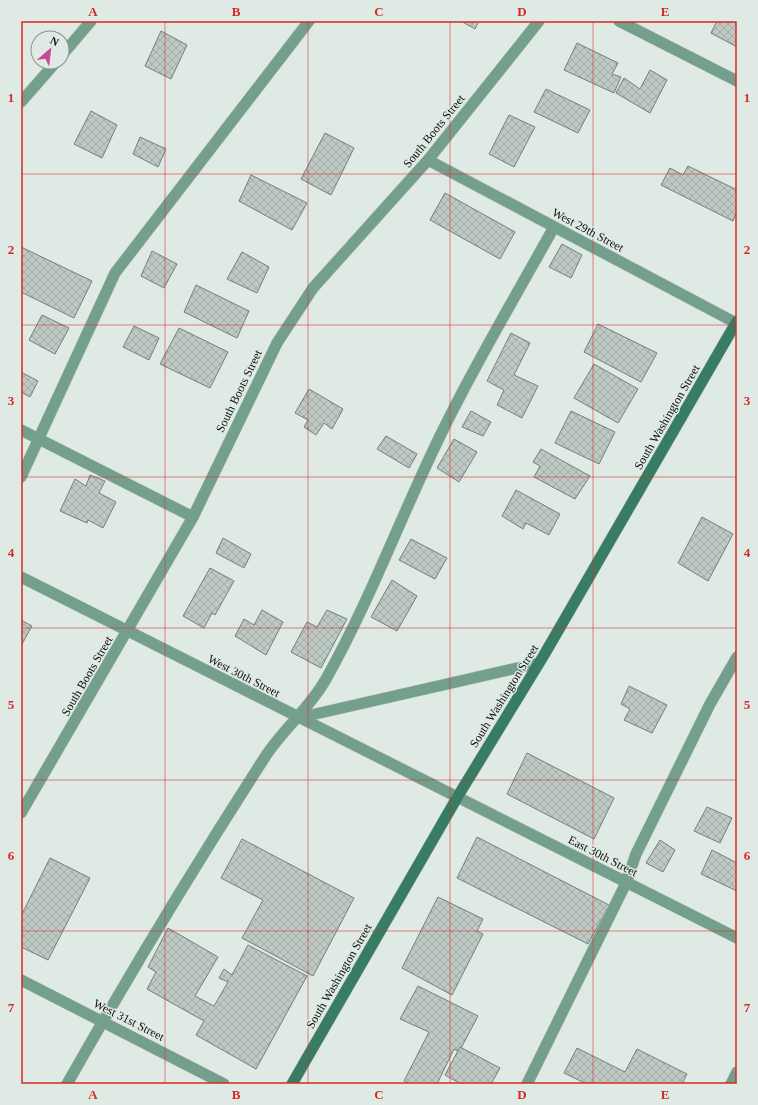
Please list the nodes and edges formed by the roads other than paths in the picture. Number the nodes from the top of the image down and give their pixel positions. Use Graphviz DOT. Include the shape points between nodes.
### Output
graph roads {
  1 [pos="91,21"];
  2 [pos="309,21"];
  3 [pos="539,21"];
  4 [pos="619,21"];
  5 [pos="70,46"];
  6 [pos="49,70"];
  7 [pos="737,81"];
  8 [pos="21,102"];
  9 [pos="428,160"];
  10 [pos="554,226"];
  11 [pos="737,322"];
  12 [pos="21,430"];
  13 [pos="38,439"];
  14 [pos="21,477"];
  15 [pos="193,517"];
  16 [pos="21,577"];
  17 [pos="128,631"];
  18 [pos="737,657"];
  19 [pos="539,663"];
  20 [pos="298,718"];
  21 [pos="458,796"];
  22 [pos="21,813"];
  23 [pos="626,883"];
  24 [pos="737,938"];
  25 [pos="21,980"];
  26 [pos="103,1022"];
  27 [pos="737,1072"];
  28 [pos="67,1084"];
  29 [pos="224,1084"];
  30 [pos="292,1084"];
  31 [pos="527,1084"];
  32 [pos="731,1084"];
  1 -- 5 [label="street"];
  2 -- 13 [label="street" via="115,273"];
  3 -- 9 [label="street, South Boots Street"];
  4 -- 7 [label="street"];
  6 -- 8 [label="street"];
  9 -- 10 [label="street, West 29th Street"];
  9 -- 15 [label="street, South Boots Street" via="313,288 277,343"];
  10 -- 11 [label="street, West 29th Street"];
  10 -- 20 [label="street" via="443,430 381,570 326,679"];
  11 -- 19 [label="main road, South Washington Street"];
  12 -- 13 [label="street"];
  13 -- 14 [label="street"];
  13 -- 15 [label="street"];
  15 -- 17 [label="street, South Boots Street"];
  16 -- 17 [label="street, West 30th Street"];
  17 -- 20 [label="street, West 30th Street"];
  17 -- 22 [label="street, South Boots Street"];
  18 -- 23 [label="street" via="710,704 636,854"];
  19 -- 20 [label="street"];
  19 -- 21 [label="main road, South Washington Street"];
  20 -- 21 [label="street, West 30th Street"];
  20 -- 26 [label="street" via="268,753"];
  21 -- 23 [label="street, East 30th Street"];
  21 -- 30 [label="main road, South Washington Street"];
  23 -- 24 [label="street, East 30th Street"];
  23 -- 31 [label="street"];
  25 -- 26 [label="street, West 31st Street"];
  26 -- 28 [label="street"];
  26 -- 29 [label="street, West 31st Street"];
  27 -- 32 [label="street"];
}
